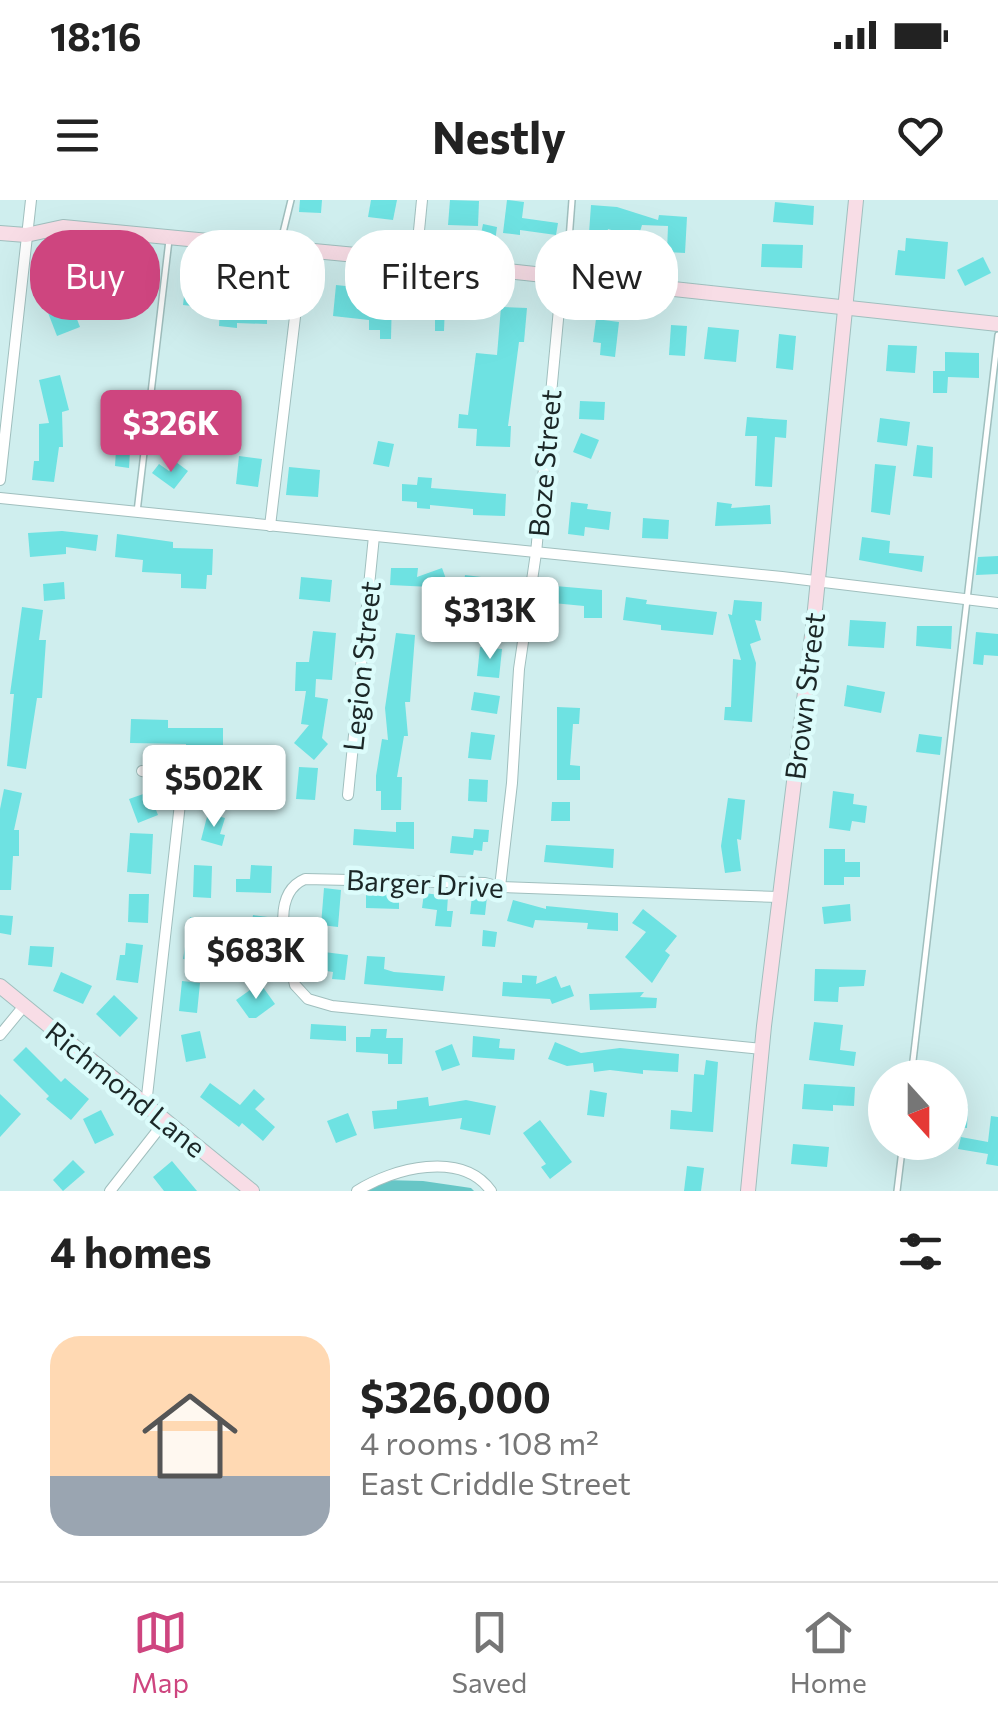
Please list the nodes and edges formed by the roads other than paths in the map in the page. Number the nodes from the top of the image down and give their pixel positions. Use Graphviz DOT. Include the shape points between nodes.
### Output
graph roads {
  1 [pos="31,200"];
  2 [pos="291,200"];
  3 [pos="422,200"];
  4 [pos="572,200"];
  5 [pos="856,200"];
  6 [pos="284,230"];
  7 [pos="419,230"];
  8 [pos="570,230"];
  9 [pos="0,233"];
  10 [pos="26,234"];
  11 [pos="170,237"];
  12 [pos="180,238"];
  13 [pos="678,290"];
  14 [pos="845,308"];
  15 [pos="295,320"];
  16 [pos="558,320"];
  17 [pos="998,324"];
  18 [pos="998,335"];
  19 [pos="0,480"];
  20 [pos="0,498"];
  21 [pos="137,512"];
  22 [pos="270,526"];
  23 [pos="374,536"];
  24 [pos="536,552"];
  25 [pos="817,583"];
  26 [pos="967,600"];
  27 [pos="998,603"];
  28 [pos="142,770"];
  29 [pos="182,778"];
  30 [pos="219,784"];
  31 [pos="348,795"];
  32 [pos="500,887"];
  33 [pos="779,897"];
  34 [pos="0,986"];
  35 [pos="24,1006"];
  36 [pos="0,1035"];
  37 [pos="762,1049"];
  38 [pos="913,1060"];
  39 [pos="146,1105"];
  40 [pos="165,1121"];
  41 [pos="901,1160"];
  42 [pos="110,1191"];
  43 [pos="252,1191"];
  44 [pos="357,1191"];
  45 [pos="492,1191"];
  46 [pos="748,1191"];
  47 [pos="898,1191"];
  1 -- 10 [label="street"];
  2 -- 6 [label="lane"];
  3 -- 7 [label="street"];
  4 -- 8 [label="lane"];
  5 -- 14 [label="street, Brown Street"];
  9 -- 10 [label="street"];
  10 -- 11 [label="street" via="63,227"];
  10 -- 19 [label="street"];
  11 -- 12 [label="street"];
  11 -- 21 [label="lane"];
  13 -- 14 [label="street"];
  14 -- 17 [label="street"];
  14 -- 25 [label="street, Brown Street"];
  15 -- 22 [label="street"];
  16 -- 24 [label="street, Boze Street"];
  18 -- 26 [label="lane"];
  20 -- 21 [label="street"];
  21 -- 22 [label="street"];
  22 -- 23 [label="street"];
  23 -- 24 [label="street"];
  23 -- 31 [label="street, Legion Street"];
  24 -- 25 [label="street"];
  24 -- 32 [label="street, Boze Street"];
  25 -- 26 [label="street"];
  25 -- 33 [label="street, Brown Street"];
  26 -- 27 [label="street"];
  26 -- 38 [label="lane"];
  28 -- 29 [label="street"];
  29 -- 30 [label="street"];
  29 -- 39 [label="street"];
  32 -- 33 [label="street, Barger Drive"];
  32 -- 37 [label="street, Barger Drive" via="297,882 286,898 284,926 298,992 332,1006"];
  33 -- 37 [label="street, Brown Street"];
  34 -- 35 [label="street, Richmond Lane"];
  35 -- 36 [label="street"];
  35 -- 39 [label="street, Richmond Lane"];
  37 -- 46 [label="street, Brown Street"];
  39 -- 40 [label="street, Richmond Lane"];
  40 -- 42 [label="street"];
  40 -- 43 [label="street, Richmond Lane"];
  41 -- 47 [label="lane"];
  44 -- 45 [label="street" via="395,1172 432,1168 474,1174"];
}
